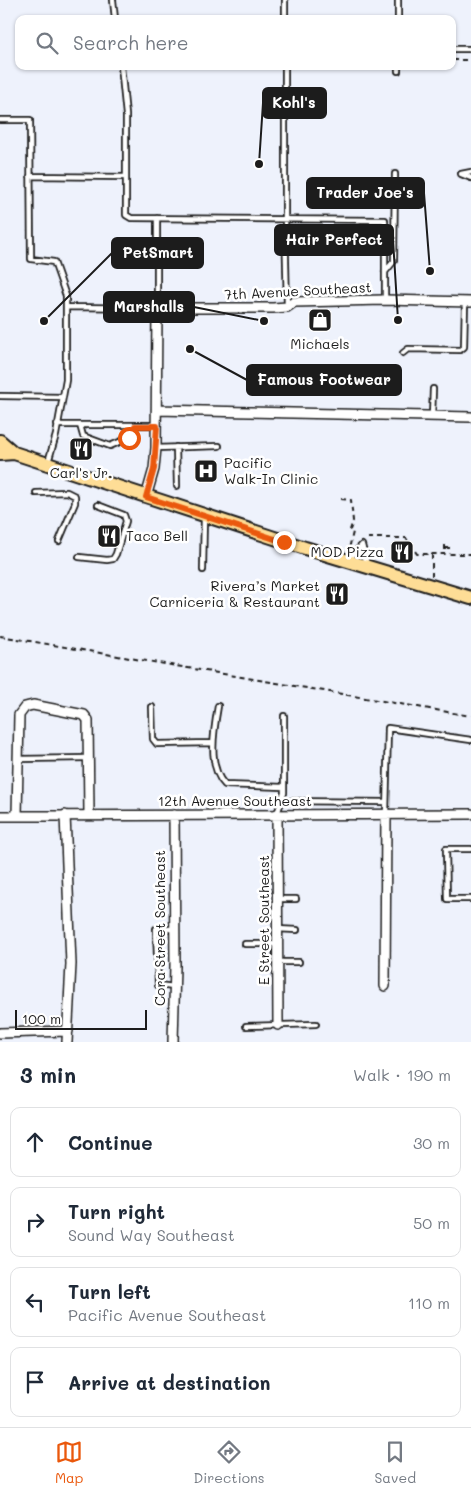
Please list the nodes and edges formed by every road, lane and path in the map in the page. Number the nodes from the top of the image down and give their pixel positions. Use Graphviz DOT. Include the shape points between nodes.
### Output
graph roads {
  1 [pos="113,0"];
  2 [pos="285,0"];
  3 [pos="398,0"];
  4 [pos="115,15"];
  5 [pos="285,15"];
  6 [pos="398,15"];
  7 [pos="456,49"];
  8 [pos="471,49"];
  9 [pos="456,60"];
  10 [pos="471,60"];
  11 [pos="121,70"];
  12 [pos="285,70"];
  13 [pos="0,120"];
  14 [pos="471,172"];
  15 [pos="395,174"];
  16 [pos="30,176"];
  17 [pos="126,177"];
  18 [pos="471,178"];
  19 [pos="157,218"];
  20 [pos="285,219"];
  21 [pos="385,272"];
  22 [pos="385,300"];
  23 [pos="468,302"];
  24 [pos="287,306"];
  25 [pos="66,307"];
  26 [pos="157,308"];
  27 [pos="404,353"];
  28 [pos="433,389"];
  29 [pos="0,396"];
  30 [pos="63,398"];
  31 [pos="157,410"];
  32 [pos="432,416"];
  33 [pos="471,417"];
  34 [pos="57,426"];
  35 [pos="80,426"];
  36 [pos="135,426"];
  37 [pos="157,426"];
  38 [pos="0,441"];
  39 [pos="219,446"];
  40 [pos="176,447"];
  41 [pos="156,448"];
  42 [pos="14,453"];
  43 [pos="0,454"];
  44 [pos="47,464"];
  45 [pos="176,486"];
  46 [pos="36,493"];
  47 [pos="146,497"];
  48 [pos="342,499"];
  49 [pos="98,505"];
  50 [pos="204,516"];
  51 [pos="352,538"];
  52 [pos="357,538"];
  53 [pos="368,538"];
  54 [pos="59,541"];
  55 [pos="451,548"];
  56 [pos="432,554"];
  57 [pos="445,554"];
  58 [pos="471,554"];
  59 [pos="347,555"];
  60 [pos="79,557"];
  61 [pos="367,568"];
  62 [pos="203,570"];
  63 [pos="432,578"];
  64 [pos="471,598"];
  65 [pos="0,636"];
  66 [pos="218,706"];
  67 [pos="152,708"];
  68 [pos="284,716"];
  69 [pos="471,716"];
  70 [pos="471,740"];
  71 [pos="212,742"];
  72 [pos="88,758"];
  73 [pos="18,759"];
  74 [pos="284,787"];
  75 [pos="281,801"];
  76 [pos="386,802"];
  77 [pos="278,814"];
  78 [pos="386,814"];
  79 [pos="471,814"];
  80 [pos="89,815"];
  81 [pos="174,815"];
  82 [pos="0,816"];
  83 [pos="17,816"];
  84 [pos="65,816"];
  85 [pos="471,849"];
  86 [pos="277,899"];
  87 [pos="296,899"];
  88 [pos="471,899"];
  89 [pos="175,929"];
  90 [pos="277,929"];
  91 [pos="297,930"];
  92 [pos="245,944"];
  93 [pos="277,944"];
  94 [pos="277,962"];
  95 [pos="299,962"];
  96 [pos="386,986"];
  97 [pos="174,987"];
  98 [pos="316,1024"];
  99 [pos="278,1025"];
  100 [pos="246,1026"];
  101 [pos="68,1031"];
  102 [pos="0,1033"];
  103 [pos="67,1042"];
  104 [pos="173,1042"];
  1 -- 4 [label="lane"];
  2 -- 5 [label="lane"];
  3 -- 6 [label="lane"];
  7 -- 8 [label="lane"];
  9 -- 10 [label="path"];
  11 -- 17 [label="lane" via="126,115"];
  12 -- 20 [label="lane"];
  13 -- 16 [label="lane" via="30,120"];
  14 -- 18 [label="lane" via="460,174"];
  15 -- 21 [label="lane" via="394,261"];
  16 -- 17 [label="lane"];
  16 -- 25 [label="lane" via="31,259 54,262 66,296"];
  17 -- 19 [label="lane" via="126,215 131,218"];
  19 -- 20 [label="lane"];
  19 -- 26 [label="lane"];
  20 -- 21 [label="lane" via="385,220"];
  20 -- 24 [label="lane"];
  21 -- 22 [label="lane"];
  22 -- 23 [label="street, 7th Avenue Southeast"];
  22 -- 24 [label="street, 7th Avenue Southeast" via="294,302"];
  23 -- 27 [label="lane" via="464,347 460,350 408,349"];
  24 -- 26 [label="street, 7th Avenue Southeast"];
  25 -- 26 [label="lane"];
  25 -- 30 [label="lane"];
  26 -- 31 [label="street"];
  28 -- 32 [label="lane"];
  29 -- 30 [label="lane"];
  30 -- 34 [label="lane"];
  31 -- 32 [label="street"];
  31 -- 37 [label="street"];
  32 -- 33 [label="street"];
  34 -- 35 [label="lane"];
  34 -- 44 [label="lane"];
  35 -- 36 [label="lane"];
  35 -- 36 [label="lane" via="83,436 110,446 134,434"];
  36 -- 37 [label="lane"];
  37 -- 41 [label="street"];
  38 -- 42 [label="main road"];
  39 -- 40 [label="lane"];
  40 -- 41 [label="lane"];
  40 -- 45 [label="lane"];
  41 -- 47 [label="street"];
  42 -- 43 [label="main road"];
  42 -- 44 [label="main road"];
  44 -- 47 [label="main road"];
  46 -- 54 [label="lane" via="67,492 75,496"];
  47 -- 50 [label="main road"];
  48 -- 51 [label="path" via="351,500"];
  49 -- 60 [label="lane" via="126,518 116,554 107,560"];
  50 -- 59 [label="main road"];
  50 -- 62 [label="lane"];
  51 -- 52 [label="path"];
  51 -- 59 [label="path"];
  53 -- 56 [label="path" via="406,538 417,554"];
  55 -- 57 [label="path" via="445,547"];
  56 -- 57 [label="path"];
  56 -- 63 [label="path"];
  57 -- 58 [label="path"];
  59 -- 61 [label="main road"];
  59 -- 61 [label="lane" via="362,545"];
  61 -- 64 [label="main road"];
  65 -- 69 [label="path"];
  66 -- 71 [label="lane"];
  67 -- 71 [label="lane" via="153,739 157,744"];
  68 -- 74 [label="lane"];
  70 -- 76 [label="lane" via="388,728"];
  71 -- 74 [label="lane" via="218,778 226,785"];
  72 -- 73 [label="lane"];
  72 -- 73 [label="street" via="88,720 84,714 33,705 18,715"];
  72 -- 80 [label="street"];
  73 -- 83 [label="street"];
  74 -- 75 [label="lane"];
  75 -- 76 [label="lane"];
  75 -- 77 [label="lane"];
  76 -- 78 [label="lane"];
  77 -- 78 [label="street, 12th Avenue Southeast"];
  77 -- 81 [label="street, 12th Avenue Southeast"];
  77 -- 86 [label="street, E Street Southeast"];
  78 -- 79 [label="street, 12th Avenue Southeast"];
  78 -- 96 [label="street"];
  80 -- 81 [label="street, 12th Avenue Southeast"];
  80 -- 84 [label="street, 12th Avenue Southeast"];
  81 -- 89 [label="street, Cora Street Southeast"];
  82 -- 83 [label="street, 12th Avenue Southeast"];
  83 -- 84 [label="street, 12th Avenue Southeast"];
  84 -- 101 [label="street" via="71,964"];
  85 -- 88 [label="lane" via="446,849 447,899"];
  86 -- 87 [label="lane"];
  86 -- 90 [label="street, E Street Southeast"];
  89 -- 97 [label="street, Cora Street Southeast"];
  89 -- 97 [label="lane" via="156,929 158,984"];
  90 -- 91 [label="lane"];
  90 -- 93 [label="street, E Street Southeast"];
  92 -- 93 [label="lane"];
  93 -- 94 [label="street, E Street Southeast"];
  94 -- 95 [label="lane"];
  94 -- 99 [label="street, E Street Southeast"];
  97 -- 104 [label="street, Cora Street Southeast"];
  98 -- 99 [label="lane"];
  99 -- 100 [label="lane"];
  101 -- 102 [label="street"];
  101 -- 103 [label="street"];
}
